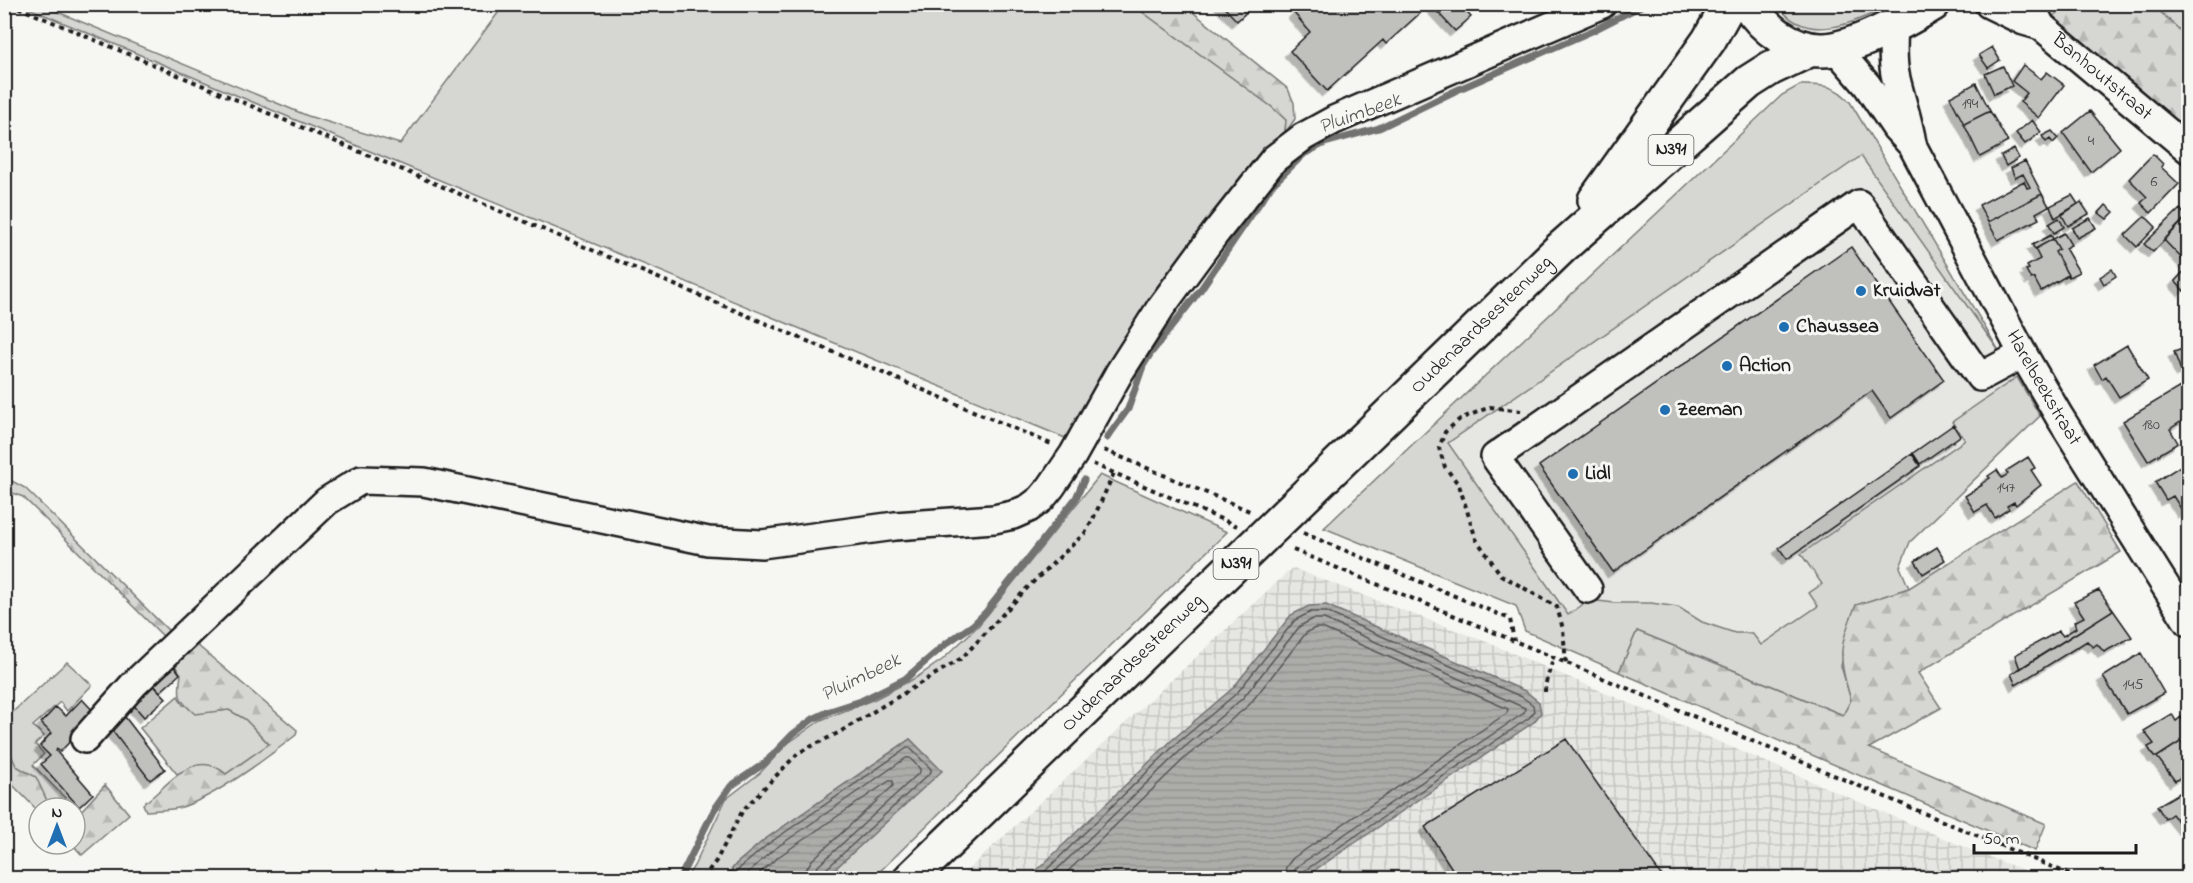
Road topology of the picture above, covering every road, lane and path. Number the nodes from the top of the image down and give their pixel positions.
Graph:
1 (10, 4) edge
2 (1602, 4) edge
3 (1729, 4) edge
4 (1748, 4) edge
5 (1932, 4) edge
6 (1989, 4) edge
7 (2035, 15) edge
8 (1894, 26) junction
9 (1823, 49) junction
10 (1912, 145) junction
11 (2188, 149) edge
12 (1561, 248) junction
13 (2024, 354) junction
14 (1542, 424) junction
15 (1084, 451) junction
16 (1114, 473) junction
17 (1237, 526) dead end
18 (1286, 536) junction
19 (1588, 589) dead end
20 (2188, 622) edge
21 (1515, 641) junction
22 (1552, 657) junction
23 (1566, 663) junction
24 (1545, 692) dead end
25 (85, 739) dead end
26 (703, 879) edge
27 (911, 879) edge
28 (2078, 879) edge

1 - 15 path
2 - 15 street
3 - 12 main road, Oudenaardsesteenweg / N391
4 - 9 main road
5 - 8 main road, N391
6 - 7 street, Banhoutstraat
7 - 11 street, Banhoutstraat
8 - 9 main road, N391
8 - 10 street, Harelbeekstraat
9 - 10 street, Harelbeekstraat
9 - 12 main road, Oudenaardsesteenweg / N391
10 - 13 street, Harelbeekstraat
12 - 18 main road, Oudenaardsesteenweg / N391
13 - 14 street
13 - 20 street, Harelbeekstraat
14 - 19 street
14 - 23 path
15 - 16 path
15 - 18 path
15 - 25 street
16 - 17 path
16 - 26 path
18 - 21 path
18 - 21 path
18 - 27 main road, Oudenaardsesteenweg / N391
21 - 22 path
22 - 23 path
22 - 24 path
23 - 28 path

